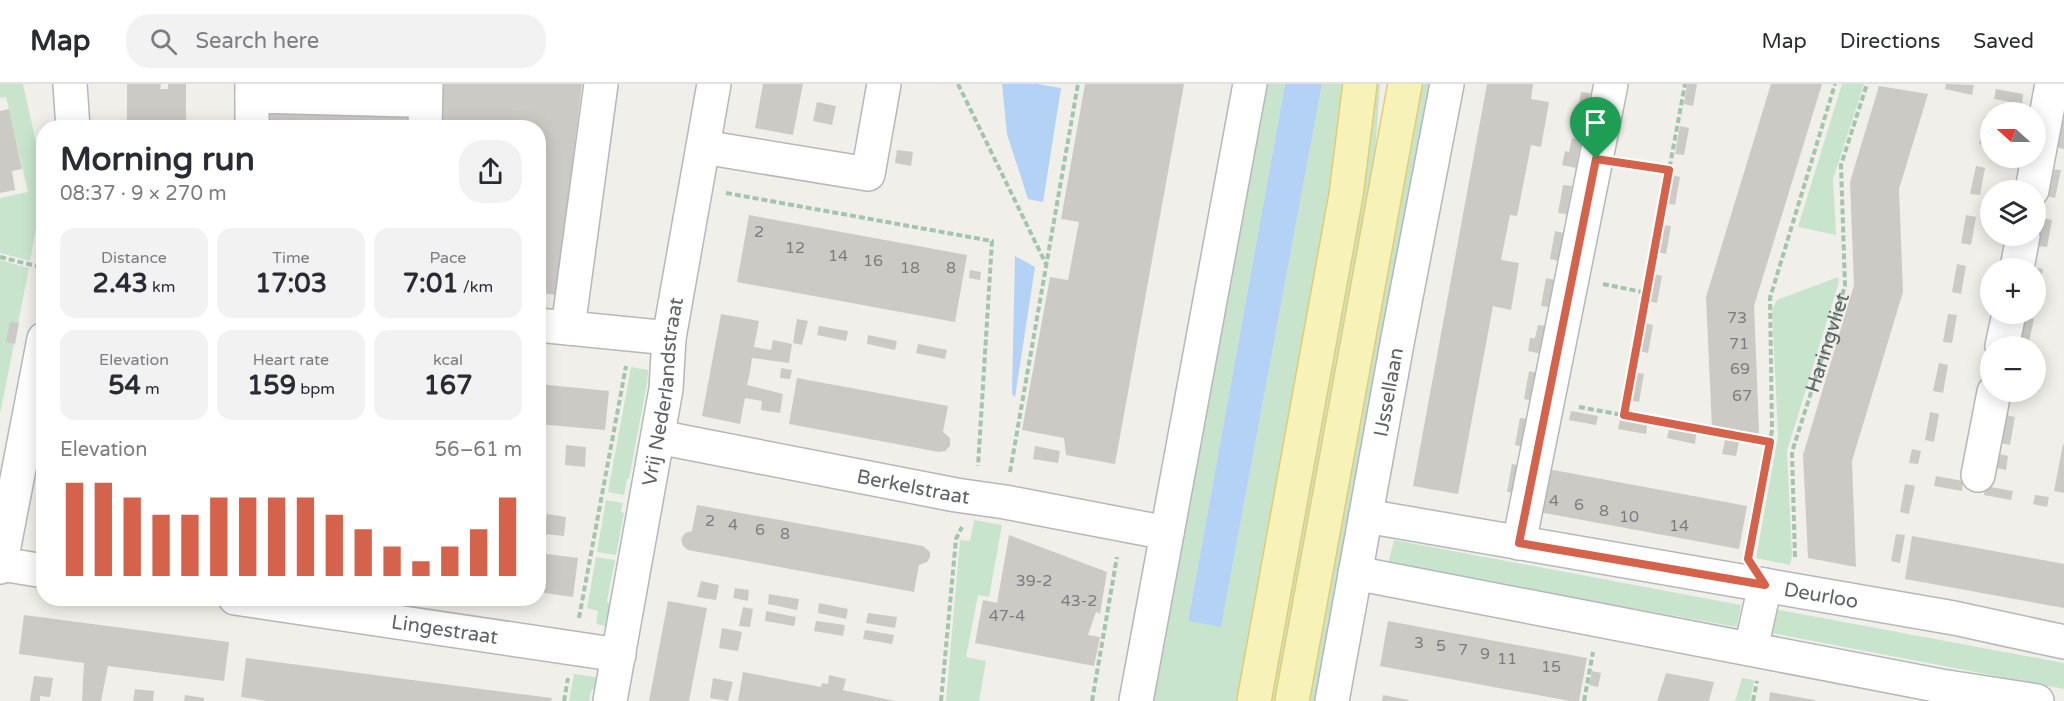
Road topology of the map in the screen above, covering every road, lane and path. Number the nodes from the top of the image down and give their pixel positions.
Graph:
1 (70, 84) edge
2 (601, 84) edge
3 (714, 84) edge
4 (884, 84) edge
5 (958, 84) edge
6 (1078, 84) edge
7 (1250, 84) edge
8 (1360, 84) edge
9 (1406, 84) edge
10 (1447, 84) edge
11 (1611, 84) edge
12 (1685, 84) edge
13 (1835, 84) edge
14 (1866, 84) edge
15 (2052, 84) edge
16 (252, 90) edge
17 (417, 92) edge
18 (72, 120) edge
19 (252, 120) edge
20 (423, 120) edge
21 (703, 147) junction
22 (1596, 159) junction
23 (1669, 170) junction
24 (2034, 180) edge
25 (695, 187) junction
26 (0, 257) edge
27 (1046, 265) junction
28 (36, 266) edge
29 (1572, 279) junction
30 (1647, 292) junction
31 (553, 327) edge
32 (632, 335) junction
33 (669, 338) junction
34 (36, 380) edge
35 (1548, 401) junction
36 (1992, 402) edge
37 (1624, 415) junction
38 (658, 437) junction
39 (1770, 442) junction
40 (1978, 475) dead end
41 (990, 500) junction
42 (1366, 516) junction
43 (1123, 524) junction
44 (1167, 533) junction
45 (1519, 543) junction
46 (0, 566) edge
47 (36, 570) edge
48 (1355, 573) junction
49 (1765, 585) junction
50 (289, 606) edge
51 (1599, 620) junction
52 (2064, 642) edge
53 (573, 648) junction
54 (1751, 649) junction
55 (619, 655) junction
56 (1939, 693) edge
57 (564, 701) edge
58 (610, 701) edge
59 (941, 701) edge
60 (1092, 701) edge
61 (1136, 701) edge
62 (1254, 701) edge
63 (1292, 701) edge
64 (1332, 701) edge
65 (1584, 701) edge
66 (2037, 701) edge

1 - 18 street
2 - 31 street
3 - 21 street, Vrij Nederlandstraat
4 - 21 street
5 - 27 path
6 - 27 path
7 - 44 street
8 - 62 main road
9 - 63 main road, IJssellaan
10 - 42 street, IJssellaan
11 - 22 street
12 - 23 path
13 - 39 path, Haringvliet
14 - 49 path, Haringvliet
15 - 24 street
16 - 17 street
16 - 19 street
17 - 20 street
21 - 25 street, Vrij Nederlandstraat
22 - 23 path
22 - 29 street
23 - 30 path
25 - 33 street, Vrij Nederlandstraat
25 - 41 path
26 - 28 path
27 - 41 path
29 - 30 path
29 - 35 street
30 - 37 path
31 - 32 street
32 - 33 street
32 - 53 path
33 - 38 street, Vrij Nederlandstraat
34 - 46 street
35 - 37 path
35 - 45 street
36 - 40 street
37 - 39 path
38 - 41 street, Berkelstraat
38 - 55 street, Vrij Nederlandstraat
39 - 49 path, Haringvliet
41 - 43 street, Berkelstraat
41 - 59 path
42 - 45 street, Deurloo
42 - 48 street, IJssellaan
43 - 44 street, Berkelstraat
43 - 60 path
44 - 61 street
45 - 49 street, Deurloo
46 - 47 street
48 - 51 street
48 - 64 street, IJssellaan
49 - 52 street, Deurloo
49 - 54 street
50 - 53 street, Lingestraat
51 - 54 street
51 - 65 path
53 - 55 street, Lingestraat
53 - 57 path
54 - 56 street
55 - 58 street, Vrij Nederlandstraat
56 - 66 street

